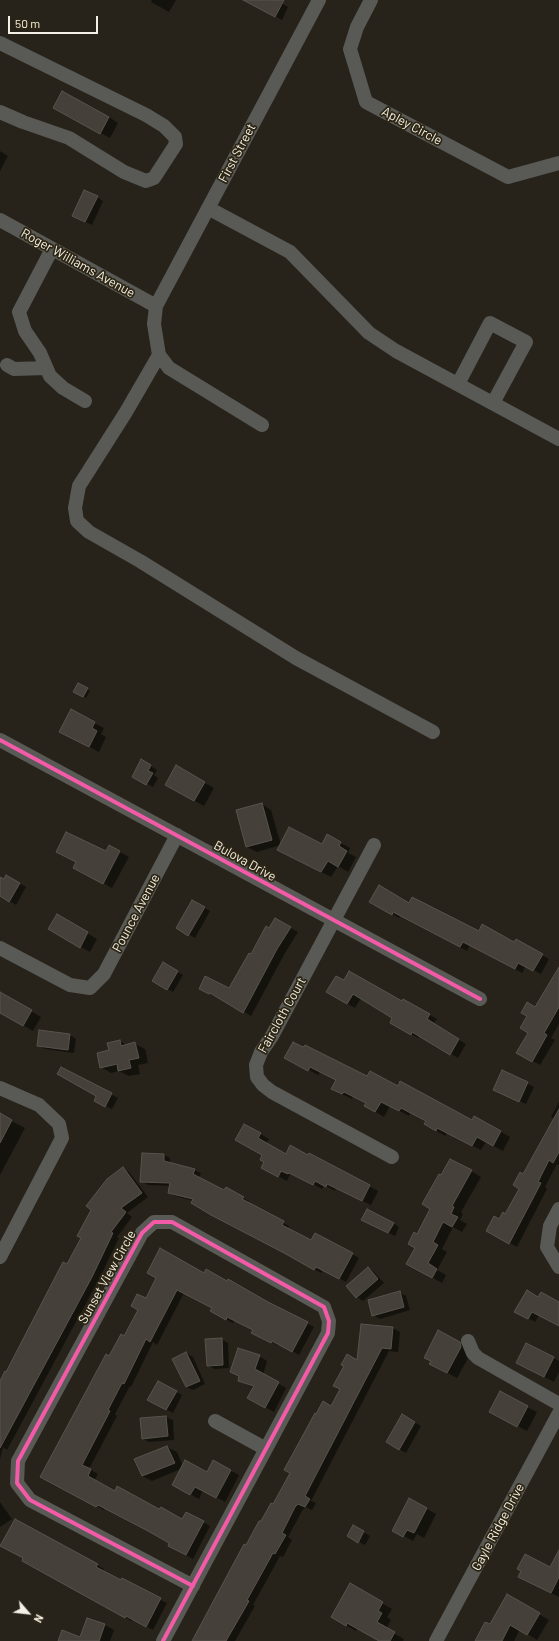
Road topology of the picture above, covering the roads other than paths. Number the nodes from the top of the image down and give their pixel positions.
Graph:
1 (319, 0) edge
2 (371, 0) edge
3 (0, 43) edge
4 (0, 112) edge
5 (559, 163) edge
6 (208, 208) junction
7 (0, 220) edge
8 (52, 249) junction
9 (156, 306) junction
10 (159, 355) junction
11 (7, 365) dead end
12 (46, 368) junction
13 (458, 384) junction
14 (85, 401) dead end
15 (493, 403) junction
16 (262, 425) dead end
17 (559, 439) edge
18 (433, 732) dead end
19 (0, 740) edge
20 (177, 835) junction
21 (374, 845) dead end
22 (334, 921) junction
23 (0, 948) edge
24 (480, 999) dead end
25 (0, 1088) edge
26 (392, 1157) dead end
27 (559, 1209) edge
28 (0, 1256) edge
29 (559, 1267) edge
30 (468, 1341) dead end
31 (559, 1404) edge
32 (559, 1413) edge
33 (215, 1422) dead end
34 (266, 1448) junction
35 (193, 1586) junction
36 (164, 1641) edge
37 (436, 1641) edge

1 - 6 street, First Street
2 - 5 street, Apley Circle
3 - 4 street
6 - 9 street, First Street
6 - 13 street
7 - 8 street, Roger Williams Avenue
8 - 9 street, Roger Williams Avenue
8 - 12 street
9 - 10 street
10 - 16 street
10 - 18 street
11 - 12 street
12 - 14 street
13 - 15 street
13 - 15 street
15 - 17 street
19 - 20 street, Bulova Drive
20 - 22 street, Bulova Drive
20 - 23 street, Pounce Avenue
21 - 22 street
22 - 24 street, Bulova Drive
22 - 26 street, Faircloth Court
25 - 28 street
27 - 29 street
30 - 31 street
32 - 37 street, Gayle Ridge Drive
33 - 34 street
34 - 35 street, Sunset View Circle
34 - 35 street, Sunset View Circle
35 - 36 street, Sunset View Circle

